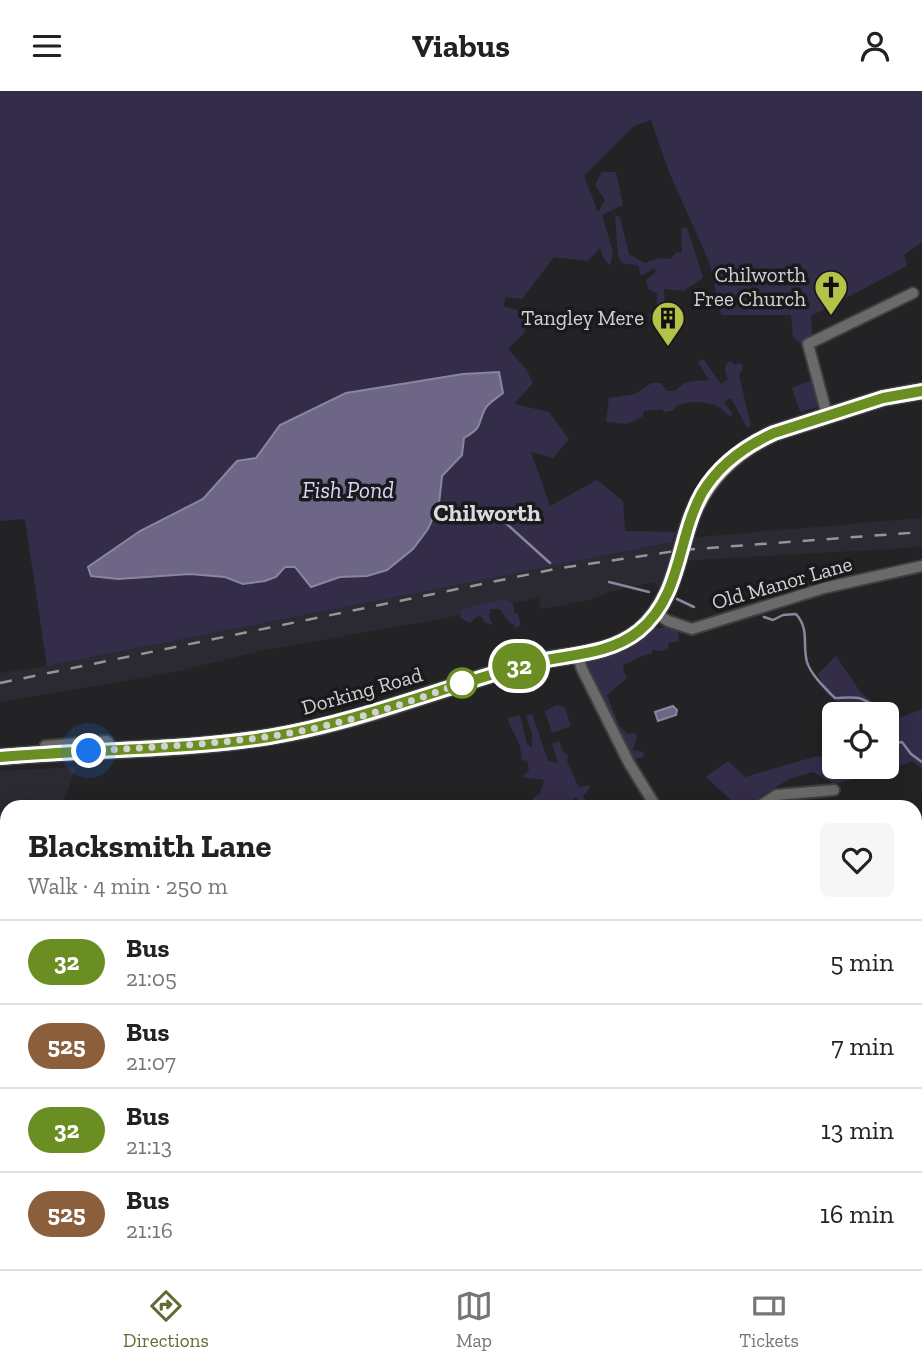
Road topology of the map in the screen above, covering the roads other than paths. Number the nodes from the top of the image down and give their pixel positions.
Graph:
1 (913, 293) dead end
2 (922, 391) edge
3 (827, 415) junction
4 (922, 566) edge
5 (656, 614) junction
6 (578, 654) junction
7 (3, 753) edge
8 (834, 790) dead end
9 (652, 800) edge
10 (769, 800) edge

1 - 3 street
2 - 3 main road, Dorking Road
3 - 5 main road, Dorking Road
4 - 5 street, Old Manor Lane
5 - 6 main road, Dorking Road
6 - 7 main road, Dorking Road
6 - 9 street
8 - 10 street

